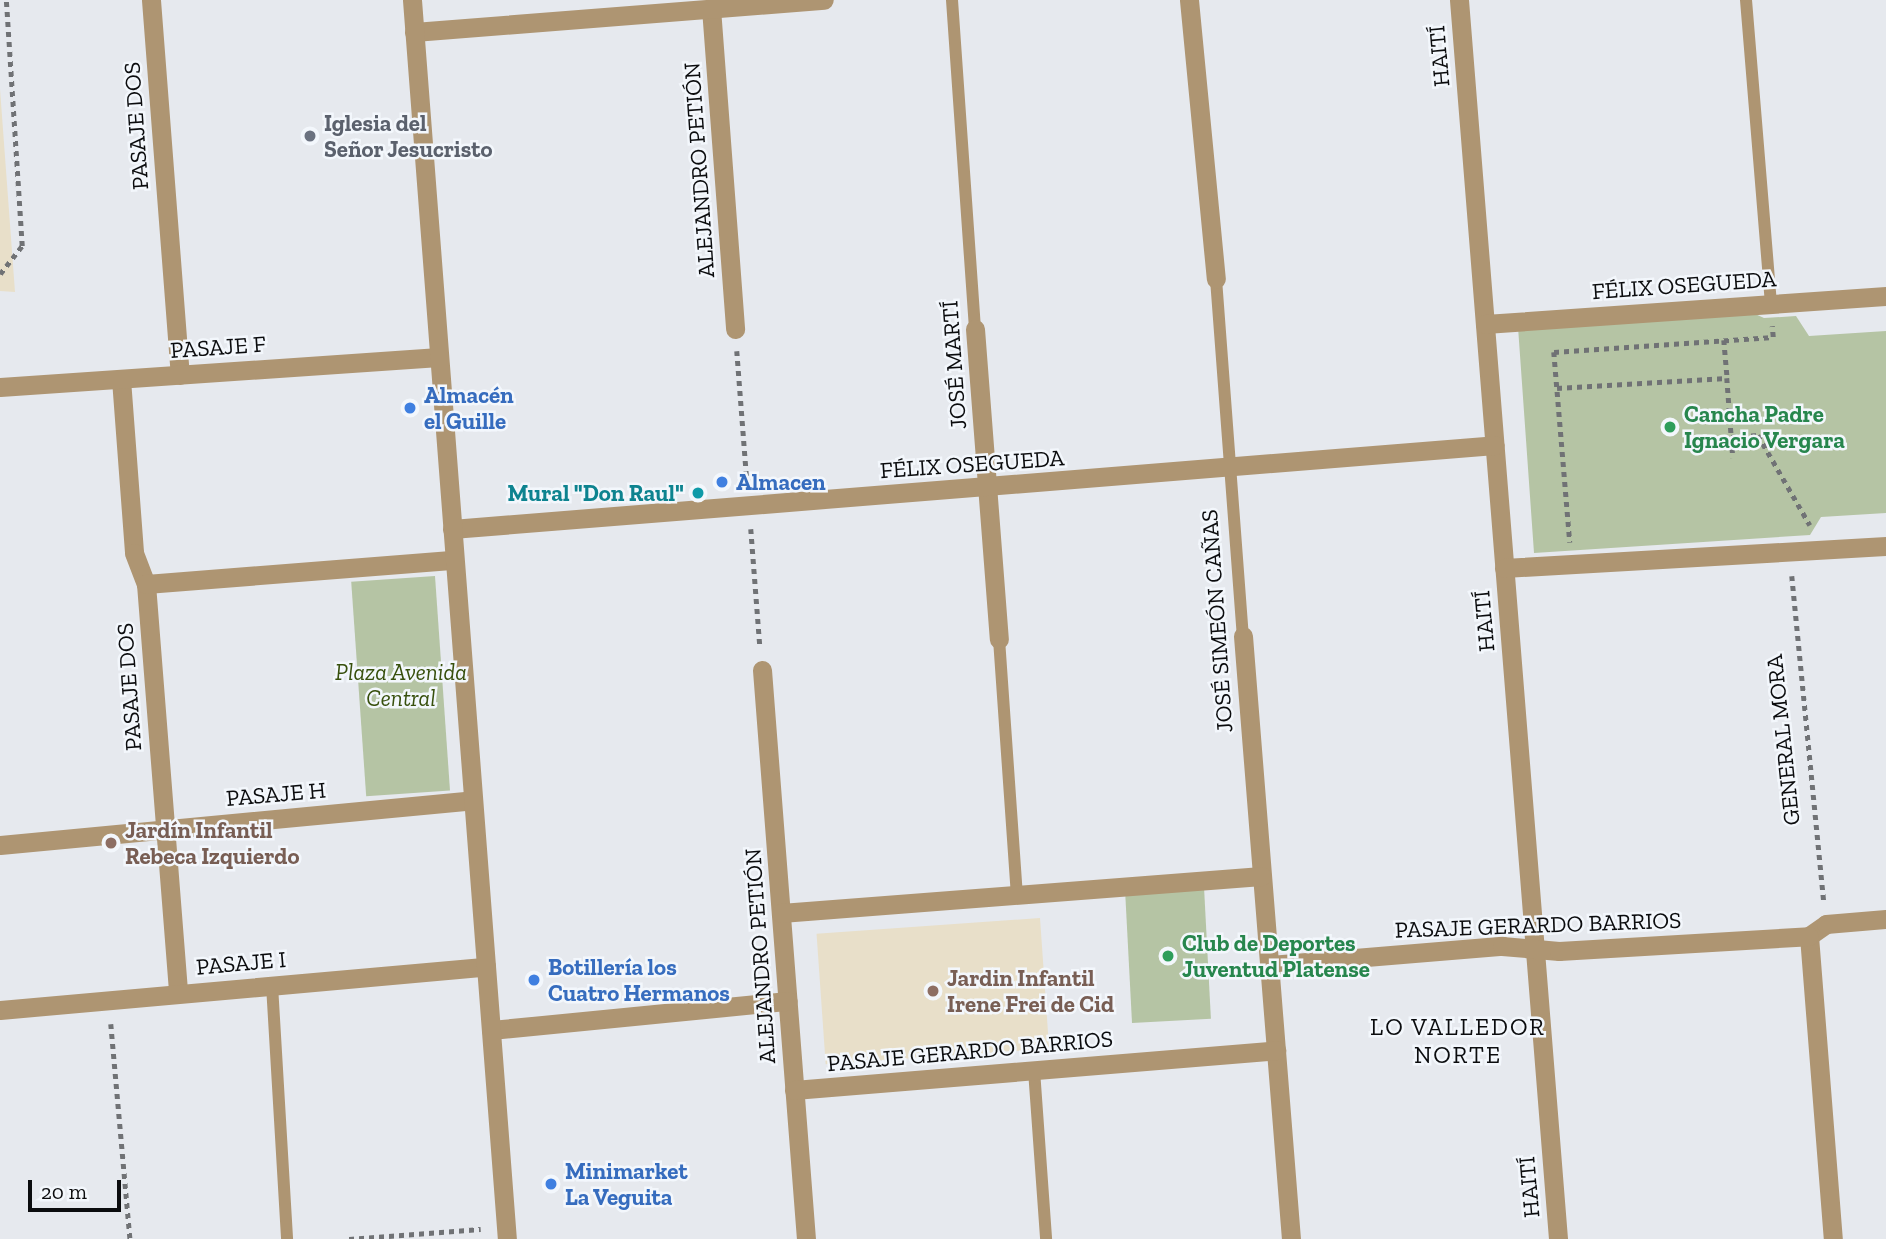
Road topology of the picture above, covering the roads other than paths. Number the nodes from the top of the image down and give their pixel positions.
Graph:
1 (151, 0) edge
2 (412, 0) edge
3 (824, 0) edge
4 (952, 0) edge
5 (1189, 0) edge
6 (1459, 0) edge
7 (1746, 0) edge
8 (699, 6) edge
9 (414, 32) junction
10 (1216, 279) joint
11 (1886, 296) edge
12 (1771, 304) junction
13 (1485, 324) junction
14 (735, 329) dead end
15 (975, 330) joint
16 (439, 357) junction
17 (180, 374) junction
18 (121, 379) junction
19 (0, 387) edge
20 (1495, 445) junction
21 (1230, 468) junction
22 (988, 487) junction
23 (452, 529) junction
24 (1886, 546) edge
25 (454, 559) junction
26 (1504, 568) junction
27 (146, 584) junction
28 (1243, 636) joint
29 (999, 639) joint
30 (762, 670) dead end
31 (473, 800) junction
32 (165, 830) junction
33 (0, 845) edge
34 (1262, 876) junction
35 (1017, 894) junction
36 (781, 913) junction
37 (1886, 919) edge
38 (1809, 936) junction
39 (1535, 949) junction
40 (1269, 965) junction
41 (486, 967) junction
42 (272, 985) junction
43 (178, 993) junction
44 (788, 1001) junction
45 (0, 1010) edge
46 (491, 1030) junction
47 (1276, 1050) junction
48 (1034, 1070) junction
49 (794, 1090) junction
50 (506, 1233) edge
51 (287, 1239) edge
52 (806, 1239) edge
53 (1046, 1239) edge
54 (1292, 1239) edge
55 (1558, 1239) edge
56 (1833, 1239) edge

1 - 17 street, PASAJE DOS
2 - 9 street
3 - 8 street
4 - 15 lane, JOSÉ MARTÍ
5 - 10 street, JOSÉ SIMEÓN CAÑAS
6 - 13 street, HAITÍ
7 - 12 lane
8 - 9 street
8 - 14 street, ALEJANDRO PETIÓN
9 - 16 street
10 - 21 lane, JOSÉ SIMEÓN CAÑAS
11 - 12 street, FÉLIX OSEGUEDA
12 - 13 street, FÉLIX OSEGUEDA
13 - 20 street, HAITÍ
15 - 22 street, JOSÉ MARTÍ
16 - 17 street, PASAJE F
16 - 23 street
17 - 18 street, PASAJE F
18 - 19 street, PASAJE F
18 - 27 street, PASAJE DOS
20 - 21 street, FÉLIX OSEGUEDA
20 - 26 street, HAITÍ
21 - 22 street, FÉLIX OSEGUEDA
21 - 28 lane, JOSÉ SIMEÓN CAÑAS
22 - 23 street, FÉLIX OSEGUEDA
22 - 29 street, JOSÉ MARTÍ
23 - 25 street
24 - 26 street
25 - 27 street
25 - 31 street
26 - 39 street, HAITÍ
27 - 32 street, PASAJE DOS
28 - 34 street, JOSÉ SIMEÓN CAÑAS
29 - 35 lane, JOSÉ MARTÍ
30 - 36 street, ALEJANDRO PETIÓN
31 - 32 street, PASAJE H
31 - 41 street
32 - 33 street, PASAJE H
32 - 43 street, PASAJE DOS
34 - 35 street
34 - 40 street, JOSÉ SIMEÓN CAÑAS
35 - 36 street
36 - 44 street, ALEJANDRO PETIÓN
37 - 38 street
38 - 39 street, PASAJE GERARDO BARRIOS
38 - 56 street
39 - 40 street, PASAJE GERARDO BARRIOS
39 - 55 street, HAITÍ
40 - 47 street, JOSÉ SIMEÓN CAÑAS
41 - 42 street, PASAJE I
41 - 46 street
42 - 43 street, PASAJE I
42 - 51 lane
43 - 45 street, PASAJE I
44 - 46 street
44 - 49 street, ALEJANDRO PETIÓN
46 - 50 street
47 - 48 street, PASAJE GERARDO BARRIOS
47 - 54 street, JOSÉ SIMEÓN CAÑAS
48 - 49 street, PASAJE GERARDO BARRIOS
48 - 53 lane
49 - 52 street, ALEJANDRO PETIÓN

